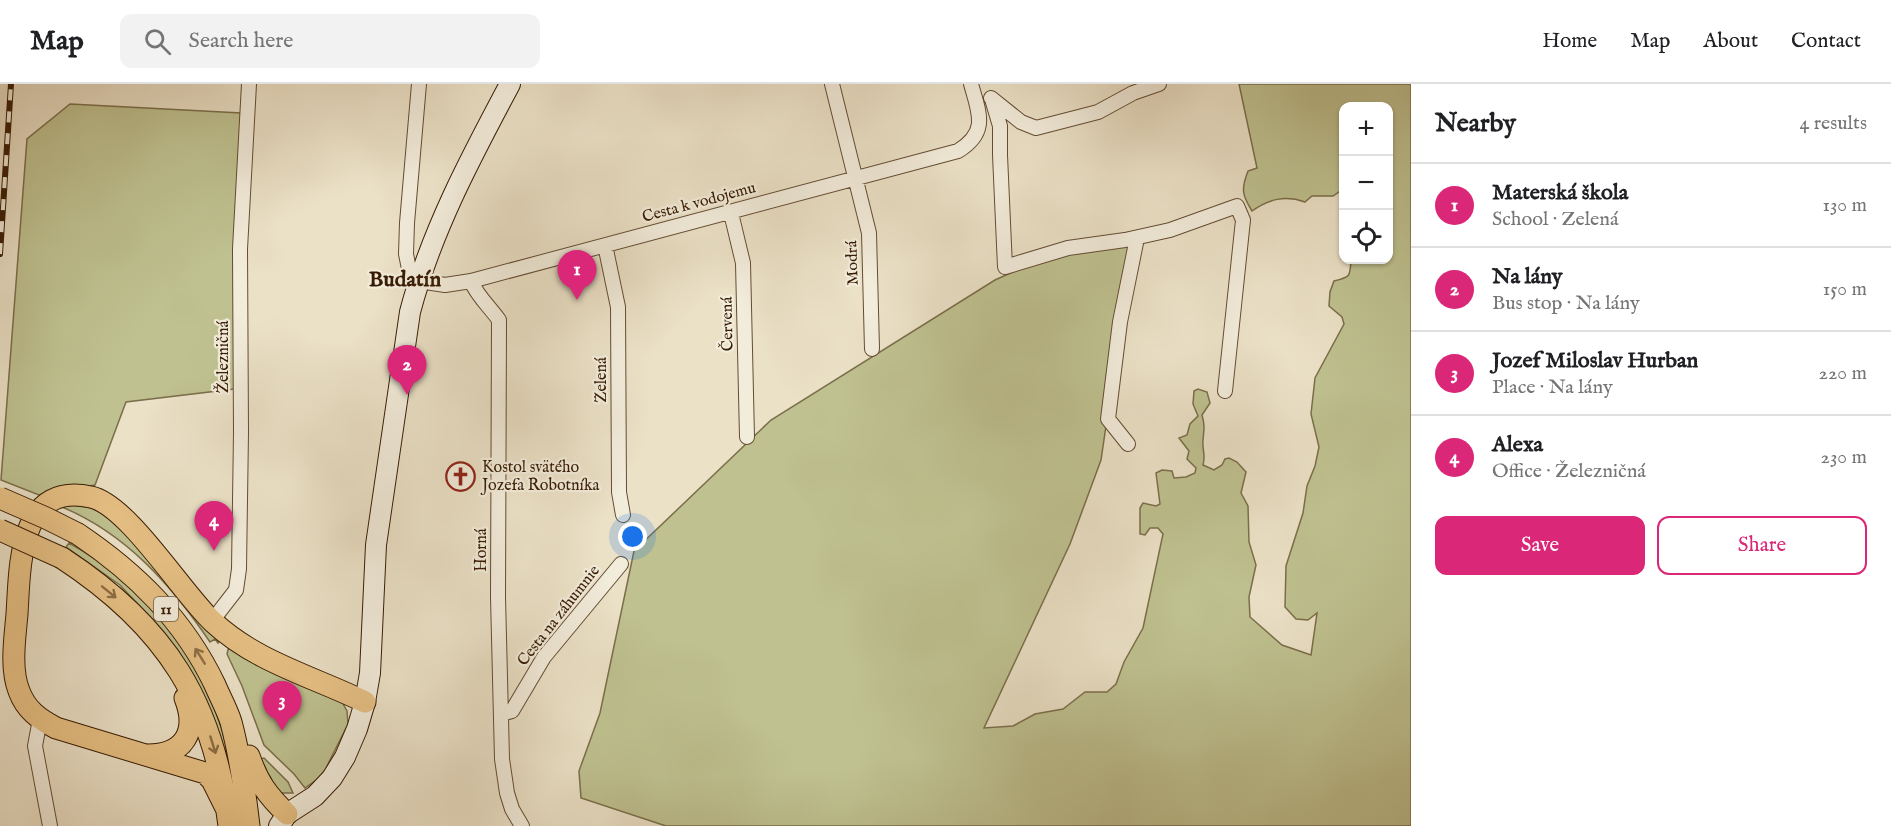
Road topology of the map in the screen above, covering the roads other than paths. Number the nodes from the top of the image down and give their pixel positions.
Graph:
1 (249, 84) edge
2 (419, 84) edge
3 (510, 84) edge
4 (832, 84) edge
5 (972, 84) edge
6 (1159, 84) edge
7 (992, 99) junction
8 (855, 177) junction
9 (731, 213) junction
10 (1137, 238) junction
11 (605, 245) junction
12 (419, 281) junction
13 (471, 281) junction
14 (872, 349) dead end
15 (1224, 391) dead end
16 (747, 437) dead end
17 (1128, 444) dead end
18 (0, 498) edge
19 (623, 515) dead end
20 (0, 530) edge
21 (621, 564) dead end
22 (212, 621) junction
23 (168, 656) junction
24 (365, 702) junction
25 (226, 708) junction
26 (501, 714) junction
27 (40, 719) junction
28 (146, 754) junction
29 (228, 818) edge
30 (283, 820) edge
31 (50, 826) edge
32 (249, 826) edge
33 (522, 826) edge

1 - 22 street, Železničná
2 - 12 street
3 - 12 street
4 - 8 street, Modrá
5 - 7 street
5 - 8 street, Cesta k vodojemu
6 - 7 street
7 - 10 street
8 - 9 street, Cesta k vodojemu
8 - 14 street, Modrá
9 - 11 street, Cesta k vodojemu
9 - 16 street, Červená
10 - 15 street
10 - 17 street
11 - 13 street, Cesta k vodojemu
11 - 19 street, Zelená
12 - 13 street, Cesta k vodojemu
12 - 24 street
13 - 26 street, Horná
25 -> 18 main road, 11, bridge
20 -> 23 main road, 11, bridge
21 - 26 street, Cesta na záhumnie
22 - 24 main road
22 - 27 main road
23 - 28 main road
23 -> 29 main road, 11
24 - 30 street
25 - 30 main road
25 - 32 main road, 11
26 - 33 street, Horná
27 - 28 main road
27 - 31 street
28 - 29 main road

